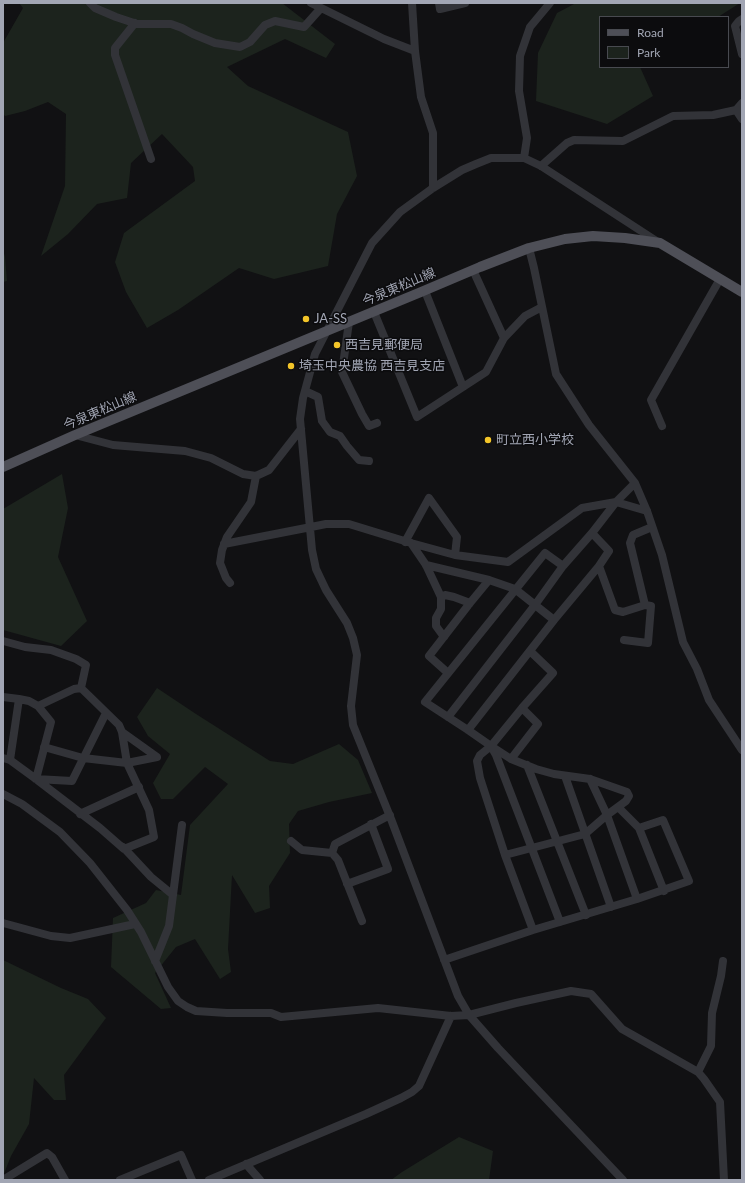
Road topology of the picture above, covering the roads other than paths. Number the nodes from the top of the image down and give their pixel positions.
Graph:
1 (90, 3) edge
2 (311, 3) edge
3 (412, 3) edge
4 (439, 3) edge
5 (465, 3) edge
6 (550, 3) edge
7 (321, 8) junction
8 (742, 19) edge
9 (135, 23) junction
10 (415, 50) junction
11 (742, 54) edge
12 (742, 103) edge
13 (736, 110) junction
14 (742, 119) edge
15 (524, 158) junction
16 (151, 159) dead end
17 (540, 166) junction
18 (433, 188) junction
19 (660, 243) junction
20 (529, 248) junction
21 (473, 270) junction
22 (720, 279) junction
23 (424, 291) junction
24 (742, 292) edge
25 (542, 307) junction
26 (374, 312) junction
27 (349, 322) junction
28 (325, 332) junction
29 (504, 338) junction
30 (463, 387) junction
31 (305, 391) junction
32 (377, 423) dead end
33 (662, 426) dead end
34 (301, 429) junction
35 (75, 435) junction
36 (369, 460) dead end
37 (4, 465) edge
38 (256, 476) junction
39 (635, 483) junction
40 (616, 502) junction
41 (647, 511) junction
42 (311, 527) junction
43 (652, 527) junction
44 (592, 533) junction
45 (408, 542) junction
46 (224, 544) junction
47 (455, 555) junction
48 (426, 565) junction
49 (563, 566) junction
50 (599, 566) junction
51 (489, 580) junction
52 (230, 583) dead end
53 (515, 589) junction
54 (441, 597) junction
55 (470, 604) junction
56 (534, 605) junction
57 (645, 605) junction
58 (554, 620) junction
59 (444, 637) junction
60 (624, 640) dead end
61 (3, 641) edge
62 (530, 651) junction
63 (448, 673) junction
64 (81, 688) junction
65 (3, 697) edge
66 (18, 699) junction
67 (38, 706) junction
68 (522, 708) junction
69 (106, 713) junction
70 (448, 717) junction
71 (468, 730) junction
72 (122, 732) junction
73 (490, 746) junction
74 (44, 747) junction
75 (742, 750) edge
76 (84, 758) junction
77 (7, 759) edge
78 (511, 759) junction
79 (127, 763) junction
80 (527, 765) junction
81 (564, 776) junction
82 (36, 779) junction
83 (590, 779) junction
84 (139, 787) junction
85 (3, 794) edge
86 (618, 807) junction
87 (80, 814) junction
88 (390, 815) junction
89 (607, 815) junction
90 (371, 824) junction
91 (182, 825) dead end
92 (639, 828) junction
93 (585, 834) junction
94 (291, 841) dead end
95 (557, 842) junction
96 (122, 847) junction
97 (532, 848) junction
98 (332, 853) junction
99 (506, 855) junction
100 (347, 884) junction
101 (664, 891) junction
102 (173, 895) junction
103 (637, 899) junction
104 (611, 907) junction
105 (586, 915) junction
106 (362, 920) dead end
107 (3, 922) edge
108 (560, 922) junction
109 (135, 924) junction
110 (533, 930) junction
111 (444, 960) junction
112 (155, 961) junction
113 (724, 961) dead end
114 (469, 1014) junction
115 (451, 1016) junction
116 (698, 1072) junction
117 (246, 1164) junction
118 (3, 1180) edge
119 (65, 1180) edge
120 (120, 1180) edge
121 (192, 1180) edge
122 (209, 1180) edge
123 (260, 1180) edge
124 (623, 1180) edge
125 (724, 1180) edge

1 - 9 street
2 - 7 street
3 - 10 street
4 - 5 street
6 - 15 street
7 - 9 street
7 - 10 street
8 - 11 street
9 - 16 street
10 - 18 street
12 - 13 street
13 - 14 street
13 - 17 street
15 - 17 street
15 - 18 street
17 - 19 street
18 - 28 street
19 - 20 main road, 今泉東松山線
19 - 22 main road, 今泉東松山線
20 - 21 main road, 今泉東松山線
20 - 25 street
21 - 23 main road, 今泉東松山線
21 - 29 street
22 - 24 main road, 今泉東松山線
22 - 33 street
23 - 26 main road, 今泉東松山線
23 - 30 street
25 - 29 street
25 - 39 street
26 - 27 main road, 今泉東松山線
26 - 30 street
27 - 28 main road, 今泉東松山線
27 - 32 street
28 - 31 street
28 - 35 main road, 今泉東松山線
29 - 30 street
31 - 34 street
31 - 36 street
34 - 38 street
34 - 42 street
35 - 37 main road, 今泉東松山線
35 - 38 street
38 - 46 street
39 - 40 street
39 - 41 street
40 - 41 street
40 - 44 street
40 - 47 street
41 - 43 street
42 - 45 street
42 - 46 street
42 - 88 street
43 - 57 street
43 - 75 street
44 - 49 street
44 - 50 street
45 - 47 street
45 - 47 street
45 - 48 street
46 - 52 street
48 - 51 street
48 - 54 street
49 - 53 street
49 - 56 street
50 - 57 street
50 - 58 street
51 - 53 street
51 - 55 street
53 - 56 street
53 - 63 street
54 - 55 street
54 - 59 street
55 - 59 street
56 - 58 street
56 - 70 street
57 - 60 street
58 - 62 street
59 - 63 street
61 - 64 street
62 - 68 street
62 - 71 street
63 - 70 street
64 - 67 street
64 - 69 street
65 - 66 street
66 - 67 street
66 - 77 street
67 - 74 street
68 - 73 street
68 - 78 street
69 - 72 street
69 - 76 street
70 - 71 street
71 - 73 street
72 - 79 street
72 - 79 street
73 - 78 street
73 - 97 street
73 - 99 street
74 - 76 street
74 - 82 street
76 - 79 street
76 - 82 street
77 - 82 street
78 - 80 street
79 - 84 street
80 - 81 street
80 - 95 street
81 - 83 street
81 - 93 street
82 - 87 street
83 - 86 street
83 - 89 street
84 - 87 street
84 - 96 street
85 - 109 street
86 - 89 street
86 - 92 street
87 - 96 street
88 - 90 street
88 - 111 street
89 - 93 street
89 - 103 street
90 - 98 street
90 - 100 street
91 - 102 street
92 - 101 street
92 - 101 street
93 - 95 street
93 - 104 street
94 - 98 street
95 - 97 street
95 - 105 street
96 - 102 street
97 - 99 street
97 - 108 street
98 - 100 street
99 - 110 street
100 - 106 street
101 - 103 street
102 - 112 street
103 - 104 street
104 - 105 street
105 - 108 street
107 - 109 street
108 - 110 street
109 - 112 street
110 - 111 street
111 - 114 street
112 - 115 street
113 - 116 street
114 - 115 street
114 - 116 street
114 - 124 street
115 - 117 street
116 - 125 street
117 - 122 street
117 - 123 street
118 - 119 street
120 - 121 street

